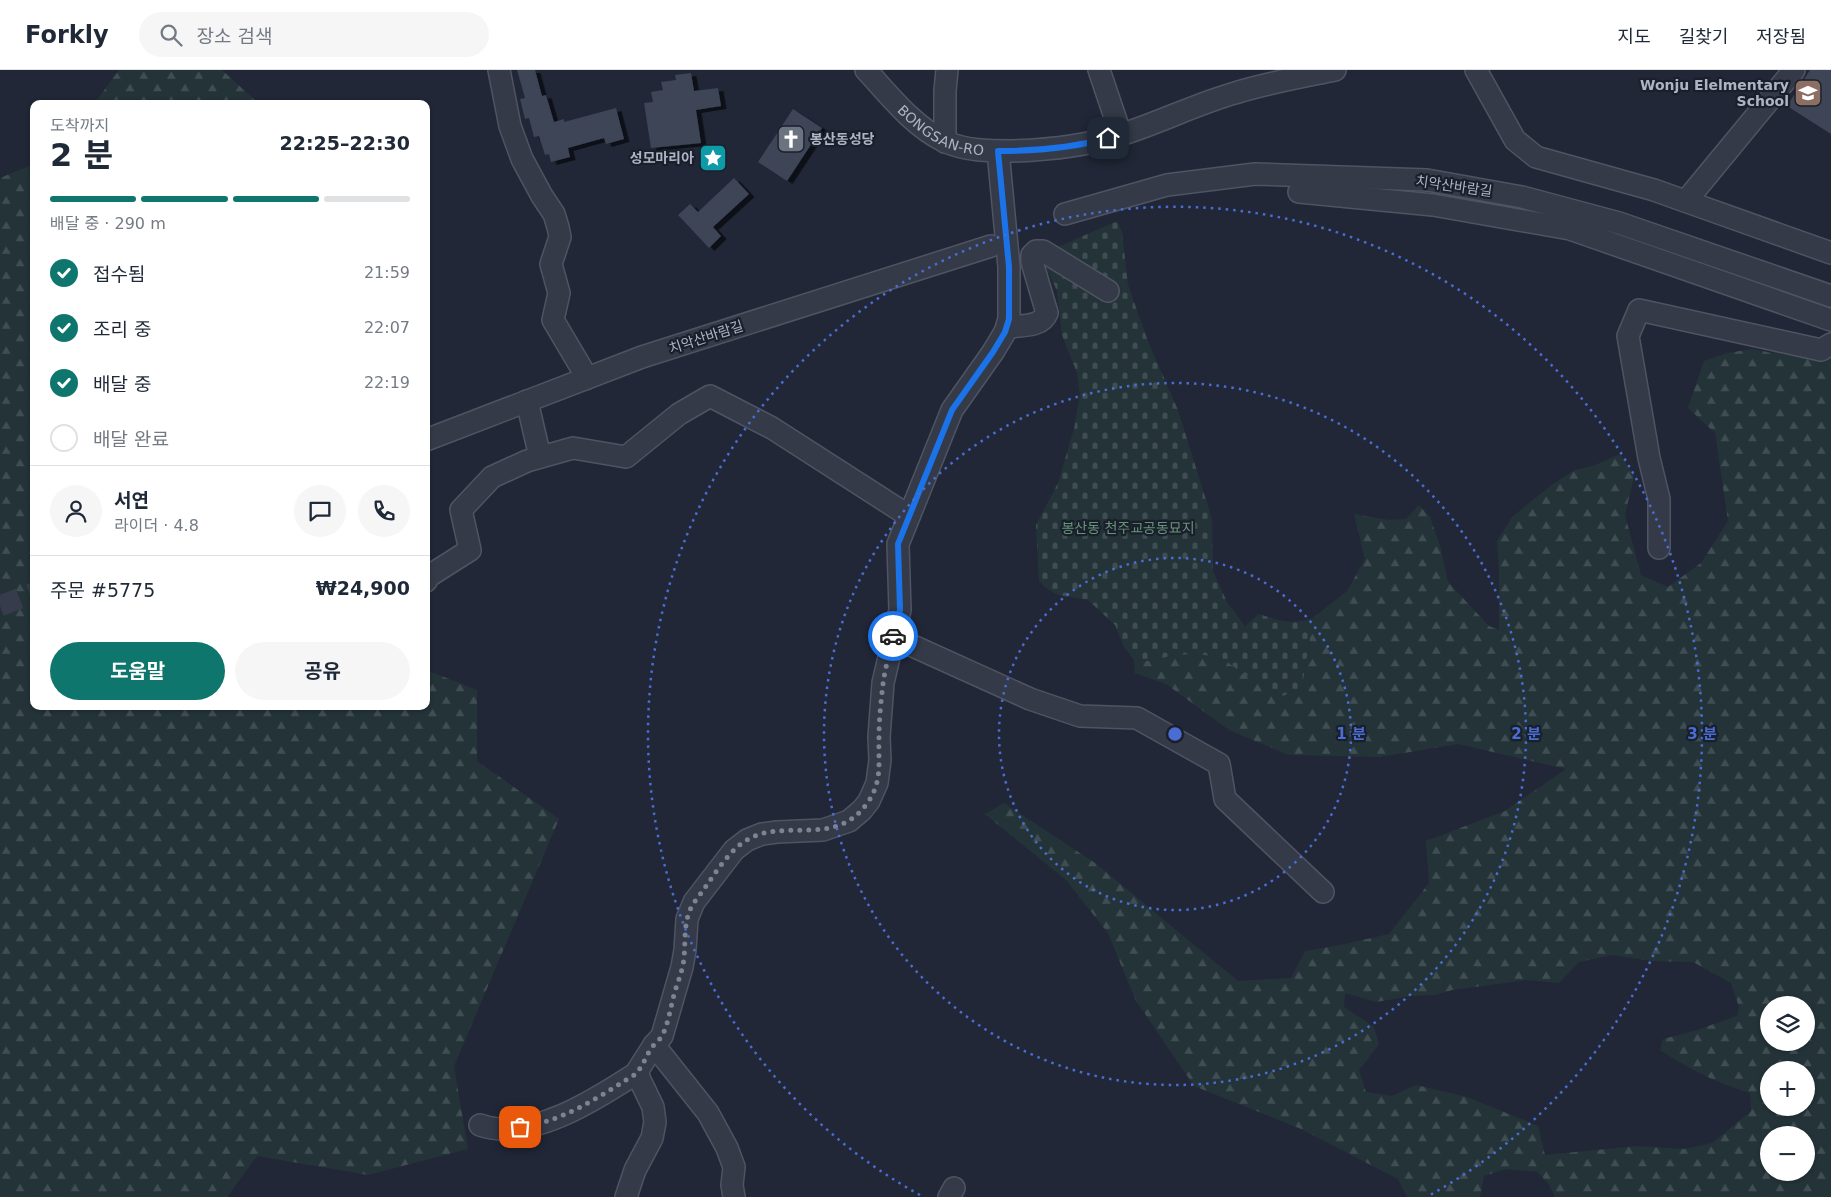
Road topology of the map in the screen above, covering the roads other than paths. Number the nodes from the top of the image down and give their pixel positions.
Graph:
1 (498, 70) edge
2 (866, 70) edge
3 (947, 70) edge
4 (1099, 70) edge
5 (1335, 70) edge
6 (1476, 70) edge
7 (1794, 70) edge
8 (1308, 73) edge
9 (1121, 135) junction
10 (945, 142) junction
11 (998, 151) junction
12 (1299, 192) dead end
13 (1686, 201) junction
14 (1065, 214) dead end
15 (991, 246) dead end
16 (1831, 253) edge
17 (1108, 291) dead end
18 (1831, 296) edge
19 (1831, 320) edge
20 (1007, 327) junction
21 (1831, 344) edge
22 (586, 379) junction
23 (527, 401) junction
24 (430, 438) edge
25 (540, 457) junction
26 (909, 516) junction
27 (1659, 548) dead end
28 (430, 575) edge
29 (893, 637) junction
30 (1323, 892) dead end
31 (654, 1045) junction
32 (638, 1072) junction
33 (480, 1125) dead end
34 (626, 1197) edge
35 (734, 1197) edge

1 - 22 street
2 - 10 street, BONGSAN-RO
3 - 10 street
4 - 9 street
5 - 8 street, BONGSAN-RO
6 - 13 street
7 - 13 street
8 - 9 street, BONGSAN-RO
9 - 11 street, BONGSAN-RO
10 - 11 street, BONGSAN-RO
11 - 20 street
12 - 19 street
13 - 16 street
14 - 18 street, 치악산바람길
15 - 22 street, 치악산바람길
17 - 20 street
20 - 26 street
21 - 27 street
22 - 23 street, 치악산바람길
23 - 24 street, 치악산바람길
23 - 25 street
25 - 26 street
25 - 28 street
26 - 29 street
29 - 30 street
29 - 31 street
31 - 32 street
31 - 35 street
32 - 33 street
32 - 34 street

